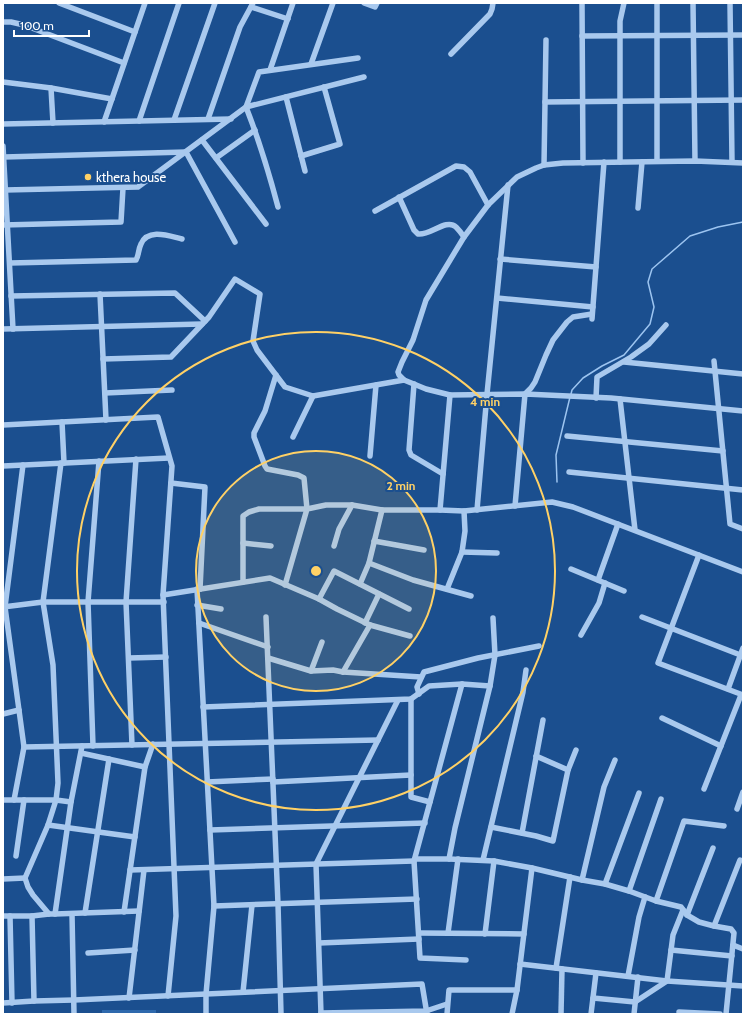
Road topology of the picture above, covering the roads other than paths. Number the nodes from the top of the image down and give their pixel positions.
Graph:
1 (59, 3) edge
2 (145, 3) edge
3 (179, 3) edge
4 (215, 3) edge
5 (294, 3) edge
6 (333, 3) edge
7 (364, 3) edge
8 (377, 3) edge
9 (493, 3) edge
10 (582, 3) edge
11 (624, 3) edge
12 (657, 3) edge
13 (693, 3) edge
14 (730, 3) edge
15 (252, 5) edge
16 (288, 19) junction
17 (3, 22) edge
18 (135, 32) junction
19 (657, 35) junction
20 (694, 35) junction
21 (731, 35) junction
22 (743, 35) edge
23 (582, 36) junction
24 (620, 36) junction
25 (546, 40) dead end
26 (451, 54) dead end
27 (358, 58) dead end
28 (124, 63) junction
29 (311, 64) junction
30 (270, 70) junction
31 (364, 77) dead end
32 (3, 82) edge
33 (324, 87) junction
34 (51, 88) junction
35 (286, 97) junction
36 (112, 99) junction
37 (731, 100) junction
38 (743, 100) edge
39 (657, 101) junction
40 (694, 101) junction
41 (545, 102) junction
42 (582, 102) junction
43 (620, 102) junction
44 (246, 107) junction
45 (231, 118) junction
46 (208, 119) junction
47 (174, 120) junction
48 (139, 121) junction
49 (104, 122) junction
50 (53, 123) junction
51 (3, 124) edge
52 (255, 130) junction
53 (202, 140) junction
54 (3, 146) edge
55 (186, 152) junction
56 (301, 156) junction
57 (4, 157) edge
58 (216, 158) junction
59 (657, 161) junction
60 (695, 161) junction
61 (604, 162) junction
62 (620, 162) junction
63 (642, 162) junction
64 (732, 162) junction
65 (583, 163) junction
66 (743, 163) edge
67 (544, 166) junction
68 (306, 171) dead end
69 (508, 185) junction
70 (123, 188) junction
71 (6, 190) junction
72 (399, 197) junction
73 (488, 205) junction
74 (278, 207) dead end
75 (638, 208) dead end
76 (375, 211) dead end
77 (266, 224) dead end
78 (5, 225) edge
79 (464, 237) junction
80 (182, 239) dead end
81 (235, 242) dead end
82 (500, 259) junction
83 (10, 263) junction
84 (596, 267) junction
85 (100, 294) junction
86 (11, 296) junction
87 (497, 298) junction
88 (592, 314) junction
89 (203, 322) junction
90 (666, 325) dead end
91 (102, 327) junction
92 (3, 329) edge
93 (13, 329) junction
94 (104, 359) junction
95 (714, 361) dead end
96 (624, 362) junction
97 (715, 371) junction
98 (743, 374) edge
99 (276, 375) junction
100 (404, 380) junction
101 (414, 384) junction
102 (376, 385) junction
103 (172, 390) dead end
104 (105, 393) junction
105 (487, 394) junction
106 (525, 394) junction
107 (450, 395) junction
108 (313, 396) junction
109 (596, 398) junction
110 (620, 399) junction
111 (719, 408) junction
112 (743, 411) edge
113 (106, 420) junction
114 (62, 422) junction
115 (3, 426) edge
116 (568, 436) dead end
117 (293, 437) dead end
118 (625, 441) junction
119 (723, 451) junction
120 (370, 456) dead end
121 (169, 458) junction
122 (136, 459) junction
123 (99, 461) junction
124 (62, 463) junction
125 (23, 465) junction
126 (3, 466) edge
127 (569, 472) dead end
128 (443, 474) junction
129 (629, 478) junction
130 (171, 483) junction
131 (727, 488) junction
132 (743, 490) edge
133 (352, 505) junction
134 (515, 506) junction
135 (307, 509) junction
136 (382, 510) junction
137 (440, 510) junction
138 (477, 510) junction
139 (464, 511) junction
140 (618, 524) junction
141 (743, 529) edge
142 (634, 530) junction
143 (374, 541) junction
144 (243, 543) junction
145 (272, 546) dead end
146 (334, 546) dead end
147 (424, 550) dead end
148 (462, 552) junction
149 (496, 553) dead end
150 (698, 555) junction
151 (369, 563) junction
152 (571, 569) dead end
153 (743, 572) edge
154 (598, 580) junction
155 (243, 582) junction
156 (605, 583) junction
157 (360, 584) junction
158 (285, 585) junction
159 (198, 589) junction
160 (447, 590) junction
161 (624, 591) dead end
162 (163, 594) junction
163 (379, 594) junction
164 (471, 596) dead end
165 (319, 599) junction
166 (43, 602) junction
167 (88, 602) junction
168 (126, 602) junction
169 (164, 602) junction
170 (198, 605) junction
171 (4, 607) edge
172 (221, 609) dead end
173 (409, 610) dead end
174 (266, 617) dead end
175 (642, 617) dead end
176 (493, 618) dead end
177 (198, 623) junction
178 (368, 624) junction
179 (671, 628) junction
180 (581, 635) dead end
181 (410, 636) dead end
182 (322, 642) dead end
183 (539, 646) dead end
184 (268, 647) junction
185 (743, 648) edge
186 (495, 655) junction
187 (742, 655) edge
188 (129, 658) junction
189 (166, 658) junction
190 (268, 658) junction
191 (526, 670) dead end
192 (311, 671) junction
193 (343, 672) junction
194 (422, 677) junction
195 (462, 684) junction
196 (490, 686) junction
197 (728, 689) junction
198 (419, 694) junction
199 (742, 695) edge
200 (411, 699) junction
201 (398, 700) junction
202 (270, 705) junction
203 (203, 707) junction
204 (19, 710) junction
205 (3, 714) edge
206 (662, 718) dead end
207 (543, 720) dead end
208 (378, 740) junction
209 (271, 742) junction
210 (205, 743) junction
211 (153, 744) junction
212 (169, 744) junction
213 (132, 745) junction
214 (57, 746) junction
215 (82, 746) junction
216 (93, 746) junction
217 (721, 746) junction
218 (24, 747) junction
219 (576, 750) dead end
220 (80, 753) junction
221 (536, 756) junction
222 (109, 759) junction
223 (615, 760) dead end
224 (145, 767) junction
225 (568, 770) junction
226 (411, 775) junction
227 (359, 778) junction
228 (273, 780) junction
229 (207, 782) junction
230 (704, 789) dead end
231 (743, 792) edge
232 (639, 793) dead end
233 (661, 799) dead end
234 (3, 800) edge
235 (14, 800) junction
236 (24, 800) junction
237 (56, 800) junction
238 (71, 802) junction
239 (430, 802) junction
240 (737, 809) dead end
241 (425, 823) junction
242 (48, 825) junction
243 (335, 826) junction
244 (724, 826) dead end
245 (491, 827) junction
246 (67, 828) junction
247 (275, 828) junction
248 (210, 830) junction
249 (98, 832) junction
250 (522, 833) junction
251 (135, 837) junction
252 (713, 848) dead end
253 (16, 856) dead end
254 (449, 859) junction
255 (458, 859) junction
256 (415, 860) junction
257 (483, 860) junction
258 (740, 860) dead end
259 (494, 861) junction
260 (316, 864) junction
261 (276, 865) junction
262 (212, 867) junction
263 (532, 868) junction
264 (174, 869) junction
265 (130, 870) junction
266 (144, 870) junction
267 (570, 877) junction
268 (25, 878) junction
269 (3, 879) edge
270 (582, 880) junction
271 (605, 884) junction
272 (629, 891) junction
273 (646, 897) junction
274 (417, 899) junction
275 (656, 901) junction
276 (317, 903) junction
277 (278, 904) junction
278 (252, 905) junction
279 (214, 906) junction
280 (139, 911) junction
281 (124, 912) junction
282 (685, 912) junction
283 (85, 913) junction
284 (52, 914) junction
285 (72, 914) junction
286 (3, 916) edge
287 (10, 916) junction
288 (32, 916) junction
289 (714, 926) junction
290 (448, 933) junction
291 (485, 934) junction
292 (524, 934) junction
293 (419, 936) junction
294 (319, 943) junction
295 (732, 945) junction
296 (743, 949) edge
297 (135, 950) junction
298 (671, 950) junction
299 (88, 953) dead end
300 (732, 956) junction
301 (466, 960) dead end
302 (520, 964) junction
303 (559, 968) junction
304 (596, 973) junction
305 (628, 976) junction
306 (638, 977) junction
307 (667, 981) junction
308 (729, 986) junction
309 (743, 986) edge
310 (320, 989) junction
311 (517, 990) junction
312 (280, 991) junction
313 (243, 992) junction
314 (206, 994) junction
315 (168, 996) junction
316 (130, 998) junction
317 (593, 998) junction
318 (74, 1000) junction
319 (34, 1001) junction
320 (635, 1002) junction
321 (12, 1003) junction
322 (3, 1004) edge
323 (448, 1004) junction
324 (427, 1012) edge
325 (680, 1012) dead end
326 (74, 1014) edge
327 (206, 1014) edge
328 (281, 1014) edge
329 (321, 1014) edge
330 (447, 1014) edge
331 (512, 1014) edge
332 (561, 1014) edge
333 (591, 1014) edge
334 (634, 1014) edge
335 (720, 1014) edge
336 (726, 1014) edge

1 - 18 street
2 - 18 street
3 - 48 street
4 - 47 street
5 - 16 street
6 - 29 street
7 - 8 street
9 - 26 street
10 - 23 street
11 - 24 street
12 - 19 street
13 - 20 street
14 - 21 street
15 - 16 street
15 - 46 street
16 - 30 street
17 - 28 street
18 - 28 street
19 - 20 street
19 - 24 street
19 - 39 street
20 - 21 street
20 - 40 street
21 - 22 street
21 - 37 street
23 - 24 street
23 - 42 street
24 - 43 street
25 - 41 street
27 - 29 street
28 - 36 street
29 - 30 street
30 - 44 street
31 - 33 street
32 - 34 street
33 - 35 street
33 - 56 street
34 - 36 street
34 - 50 street
35 - 44 street
35 - 56 street
36 - 49 street
37 - 38 street
37 - 40 street
37 - 64 street
39 - 40 street
39 - 43 street
39 - 59 street
40 - 60 street
41 - 42 street
41 - 67 street
42 - 43 street
42 - 65 street
43 - 62 street
44 - 45 street
44 - 52 street
45 - 46 street
45 - 53 street
46 - 47 street
47 - 48 street
48 - 49 street
49 - 50 street
50 - 51 street
52 - 58 street
52 - 74 street
53 - 55 street
53 - 58 street
54 - 57 street
55 - 57 street
55 - 70 street
55 - 81 street
56 - 68 street
57 - 71 street
58 - 77 street
59 - 60 street
59 - 63 street
60 - 64 street
61 - 62 street
61 - 65 street
61 - 84 street
62 - 63 street
63 - 75 street
64 - 66 street
65 - 67 street
67 - 69 street
69 - 73 street
69 - 82 street
70 - 71 street
70 - 78 street
71 - 78 street
72 - 73 street
72 - 76 street
72 - 79 street
73 - 79 street
78 - 83 street
79 - 100 street
80 - 83 street
82 - 84 street
82 - 87 street
83 - 86 street
84 - 88 street
85 - 86 street
85 - 89 street
85 - 91 street
86 - 93 street
87 - 88 street
87 - 105 street
88 - 106 street
89 - 91 street
89 - 94 street
89 - 99 street
90 - 96 street
91 - 93 street
91 - 94 street
92 - 93 street
94 - 104 street
95 - 97 street
96 - 97 street
96 - 109 street
97 - 98 street
97 - 111 street
99 - 108 street
99 - 135 street
100 - 101 street
100 - 102 street
101 - 107 street
101 - 128 street
102 - 108 street
102 - 120 street
103 - 104 street
104 - 113 street
105 - 106 street
105 - 107 street
105 - 138 street
106 - 109 street
106 - 134 street
107 - 128 street
108 - 117 street
109 - 110 street
110 - 111 street
110 - 118 street
111 - 112 street
111 - 119 street
113 - 114 street
113 - 121 street
114 - 115 street
114 - 124 street
116 - 118 street
118 - 119 street
118 - 129 street
119 - 131 street
121 - 122 street
121 - 130 street
122 - 123 street
122 - 168 street
123 - 124 street
123 - 167 street
124 - 125 street
124 - 166 street
125 - 126 street
125 - 171 street
127 - 129 street
128 - 137 street
129 - 131 street
129 - 142 street
130 - 159 street
130 - 162 street
131 - 132 street
131 - 141 street
133 - 135 street
133 - 136 street
133 - 146 street
134 - 138 street
134 - 140 street
135 - 144 street
135 - 158 street
136 - 137 street
136 - 143 street
137 - 139 street
138 - 139 street
139 - 148 street
140 - 142 street
140 - 154 street
142 - 150 street
143 - 147 street
143 - 151 street
144 - 145 street
144 - 155 street
148 - 149 street
148 - 160 street
150 - 153 street
150 - 179 street
151 - 157 street
151 - 160 street
152 - 154 street
154 - 156 street
155 - 158 street
155 - 159 street
156 - 161 street
156 - 180 street
157 - 163 street
157 - 165 street
158 - 165 street
159 - 162 street
159 - 170 street
160 - 164 street
162 - 169 street
163 - 173 street
163 - 178 street
165 - 178 street
166 - 167 street
166 - 171 street
166 - 214 street
167 - 168 street
167 - 216 street
168 - 169 street
168 - 188 street
169 - 189 street
170 - 172 street
170 - 177 street
171 - 204 street
174 - 184 street
175 - 179 street
176 - 186 street
177 - 184 street
177 - 203 street
178 - 181 street
178 - 193 street
179 - 187 street
179 - 197 street
182 - 192 street
183 - 186 street
184 - 190 street
185 - 187 street
186 - 194 street
186 - 196 street
187 - 197 street
188 - 189 street
188 - 213 street
189 - 212 street
190 - 192 street
190 - 202 street
191 - 245 street
192 - 193 street
193 - 194 street
194 - 198 street
195 - 196 street
195 - 198 street
195 - 239 street
196 - 254 street
197 - 199 street
198 - 200 street
199 - 217 street
200 - 201 street
200 - 226 street
201 - 202 street
201 - 208 street
202 - 203 street
202 - 209 street
203 - 210 street
204 - 205 street
204 - 218 street
206 - 217 street
207 - 221 street
208 - 209 street
208 - 227 street
209 - 210 street
209 - 228 street
210 - 212 street
210 - 229 street
211 - 212 street
211 - 213 street
211 - 224 street
212 - 264 street
213 - 216 street
214 - 215 street
214 - 218 street
214 - 237 street
215 - 216 street
215 - 220 street
217 - 230 street
218 - 235 street
219 - 225 street
220 - 222 street
220 - 238 street
221 - 225 street
221 - 250 street
222 - 224 street
222 - 249 street
223 - 270 street
224 - 251 street
225 - 250 street
226 - 227 street
226 - 239 street
227 - 228 street
227 - 243 street
228 - 229 street
228 - 247 street
229 - 248 street
231 - 240 street
232 - 271 street
233 - 272 street
234 - 235 street
235 - 236 street
236 - 237 street
236 - 253 street
237 - 238 street
237 - 242 street
238 - 246 street
239 - 241 street
241 - 243 street
241 - 256 street
242 - 246 street
242 - 268 street
243 - 247 street
243 - 260 street
244 - 275 street
245 - 250 street
245 - 257 street
246 - 249 street
246 - 284 street
247 - 248 street
247 - 261 street
248 - 262 street
249 - 251 street
249 - 283 street
251 - 265 street
252 - 282 street
254 - 255 street
254 - 256 street
255 - 257 street
255 - 290 street
256 - 260 street
256 - 274 street
257 - 259 street
258 - 289 street
259 - 263 street
259 - 291 street
260 - 261 street
260 - 276 street
261 - 262 street
261 - 277 street
262 - 264 street
262 - 279 street
263 - 267 street
263 - 292 street
264 - 266 street
264 - 315 street
265 - 266 street
265 - 281 street
266 - 280 street
267 - 270 street
267 - 303 street
268 - 269 street
268 - 284 street
270 - 271 street
271 - 272 street
272 - 273 street
273 - 275 street
273 - 305 street
274 - 276 street
274 - 293 street
275 - 282 street
276 - 277 street
276 - 294 street
277 - 278 street
277 - 312 street
278 - 279 street
278 - 313 street
279 - 314 street
280 - 281 street
280 - 297 street
281 - 283 street
282 - 289 street
282 - 298 street
283 - 285 street
284 - 285 street
284 - 288 street
285 - 318 street
286 - 287 street
287 - 288 street
287 - 321 street
288 - 319 street
289 - 295 street
290 - 291 street
290 - 293 street
291 - 292 street
292 - 302 street
293 - 294 street
293 - 301 street
294 - 310 street
295 - 296 street
295 - 300 street
297 - 299 street
297 - 316 street
298 - 300 street
298 - 307 street
300 - 308 street
302 - 303 street
302 - 311 street
303 - 304 street
303 - 332 street
304 - 305 street
304 - 317 street
305 - 306 street
306 - 307 street
306 - 320 street
307 - 308 street
307 - 320 street
308 - 309 street
308 - 336 street
310 - 312 street
310 - 324 street
310 - 329 street
311 - 323 street
311 - 331 street
312 - 313 street
312 - 328 street
313 - 314 street
314 - 315 street
314 - 327 street
315 - 316 street
316 - 318 street
317 - 320 street
317 - 333 street
318 - 319 street
318 - 326 street
319 - 321 street
320 - 334 street
321 - 322 street
323 - 324 street
323 - 330 street
324 - 329 street
325 - 335 street

